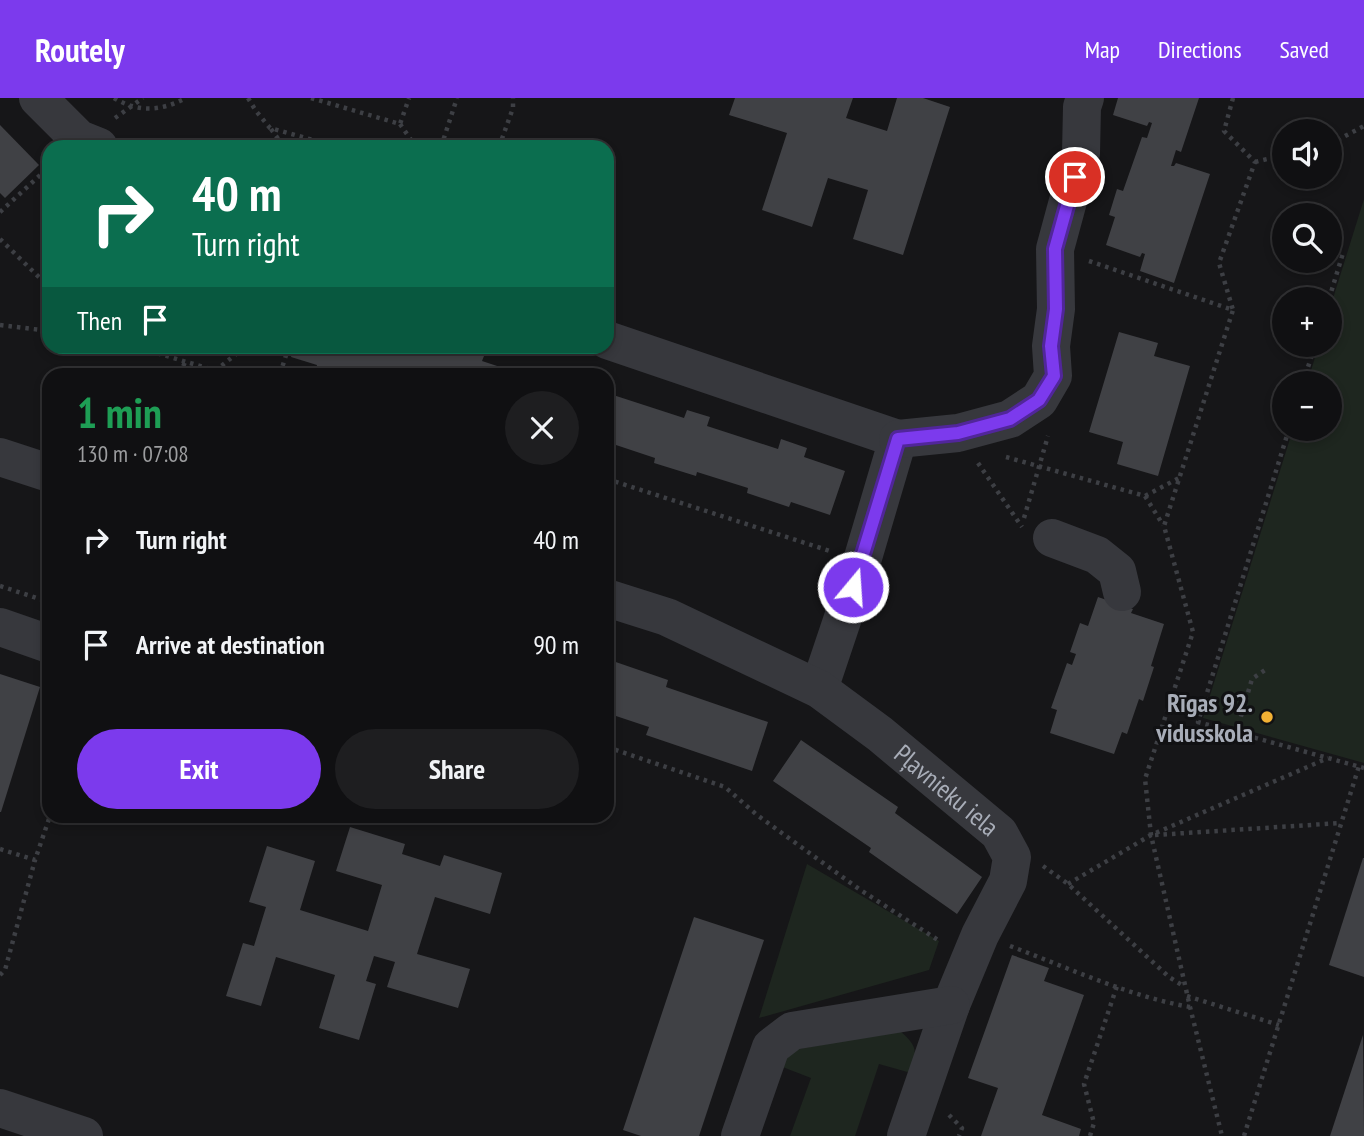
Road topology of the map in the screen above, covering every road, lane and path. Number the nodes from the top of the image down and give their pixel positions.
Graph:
1 (38, 98) edge
2 (114, 98) edge
3 (144, 98) edge
4 (186, 98) edge
5 (248, 98) edge
6 (311, 98) edge
7 (409, 98) edge
8 (457, 98) edge
9 (513, 98) edge
10 (1085, 98) edge
11 (1233, 98) edge
12 (132, 107) junction
13 (400, 124) junction
14 (1364, 126) edge
15 (270, 128) junction
16 (1342, 138) edge
17 (82, 140) edge
18 (279, 140) edge
19 (313, 140) edge
20 (411, 140) edge
21 (443, 140) edge
22 (501, 140) edge
23 (1272, 158) edge
24 (1255, 162) junction
25 (42, 173) edge
26 (0, 212) edge
27 (0, 239) edge
28 (1055, 249) junction
29 (1343, 254) dead end
30 (42, 280) edge
31 (1333, 287) edge
32 (1233, 310) junction
33 (0, 325) edge
34 (42, 330) edge
35 (614, 342) edge
36 (159, 354) edge
37 (236, 354) edge
38 (185, 362) junction
39 (182, 368) edge
40 (205, 368) edge
41 (219, 368) edge
42 (1049, 432) dead end
43 (958, 433) junction
44 (898, 439) junction
45 (1285, 441) edge
46 (1003, 456) dead end
47 (0, 457) edge
48 (1039, 465) junction
49 (42, 471) edge
50 (1180, 477) junction
51 (614, 480) edge
52 (1145, 496) junction
53 (1164, 526) junction
54 (1052, 538) dead end
55 (862, 561) junction
56 (0, 586) edge
57 (1122, 592) dead end
58 (42, 600) edge
59 (614, 600) edge
60 (0, 628) edge
61 (42, 642) edge
62 (1265, 670) dead end
63 (819, 689) junction
64 (1236, 733) junction
65 (614, 749) edge
66 (1328, 758) junction
67 (1361, 767) edge
68 (48, 823) edge
69 (1341, 823) junction
70 (1151, 835) junction
71 (0, 849) edge
72 (1012, 857) junction
73 (35, 860) junction
74 (1068, 884) junction
75 (976, 945) junction
76 (0, 975) edge
77 (1117, 986) junction
78 (1185, 988) junction
79 (1187, 996) junction
80 (951, 1005) junction
81 (1190, 1007) junction
82 (1279, 1026) junction
83 (0, 1108) edge
84 (84, 1136) edge
85 (740, 1136) edge
86 (906, 1136) edge
87 (1090, 1136) edge
88 (1222, 1136) edge
89 (1244, 1136) edge

1 - 17 street
2 - 12 path
3 - 12 path
4 - 12 path
5 - 15 path
6 - 13 path
7 - 13 path
8 - 21 path
9 - 22 path
10 - 28 street
11 - 24 path
13 - 20 path
14 - 16 path
15 - 18 path
15 - 19 path
23 - 24 path
24 - 32 path
25 - 26 path
27 - 30 path
28 - 32 path
28 - 43 street
29 - 31 path
32 - 50 path
33 - 34 path
35 - 44 street
36 - 38 path
37 - 41 path
38 - 39 path
38 - 40 path
42 - 48 path
43 - 44 street
43 - 48 path
44 - 55 street
45 - 64 path
46 - 48 path
47 - 49 street
48 - 52 path
50 - 52 path
50 - 53 path
51 - 55 path
52 - 53 path
53 - 70 path
54 - 57 street
55 - 63 street
56 - 58 path
59 - 63 street, Pļavnieku iela
60 - 61 street
62 - 64 path
63 - 72 street, Pļavnieku iela
64 - 66 path
65 - 75 path
66 - 67 path
66 - 70 path
67 - 69 path
68 - 73 path
69 - 70 path
69 - 82 path
70 - 74 path
70 - 78 path
71 - 73 path
72 - 74 path
72 - 75 street, Pļavnieku iela
73 - 76 path
74 - 78 path
75 - 77 path
75 - 80 street, Pļavnieku iela
77 - 81 path
77 - 87 path
78 - 79 path
79 - 81 path
79 - 82 path
80 - 85 street
80 - 86 street, Pļavnieku iela
81 - 88 path
82 - 89 path
83 - 84 street

